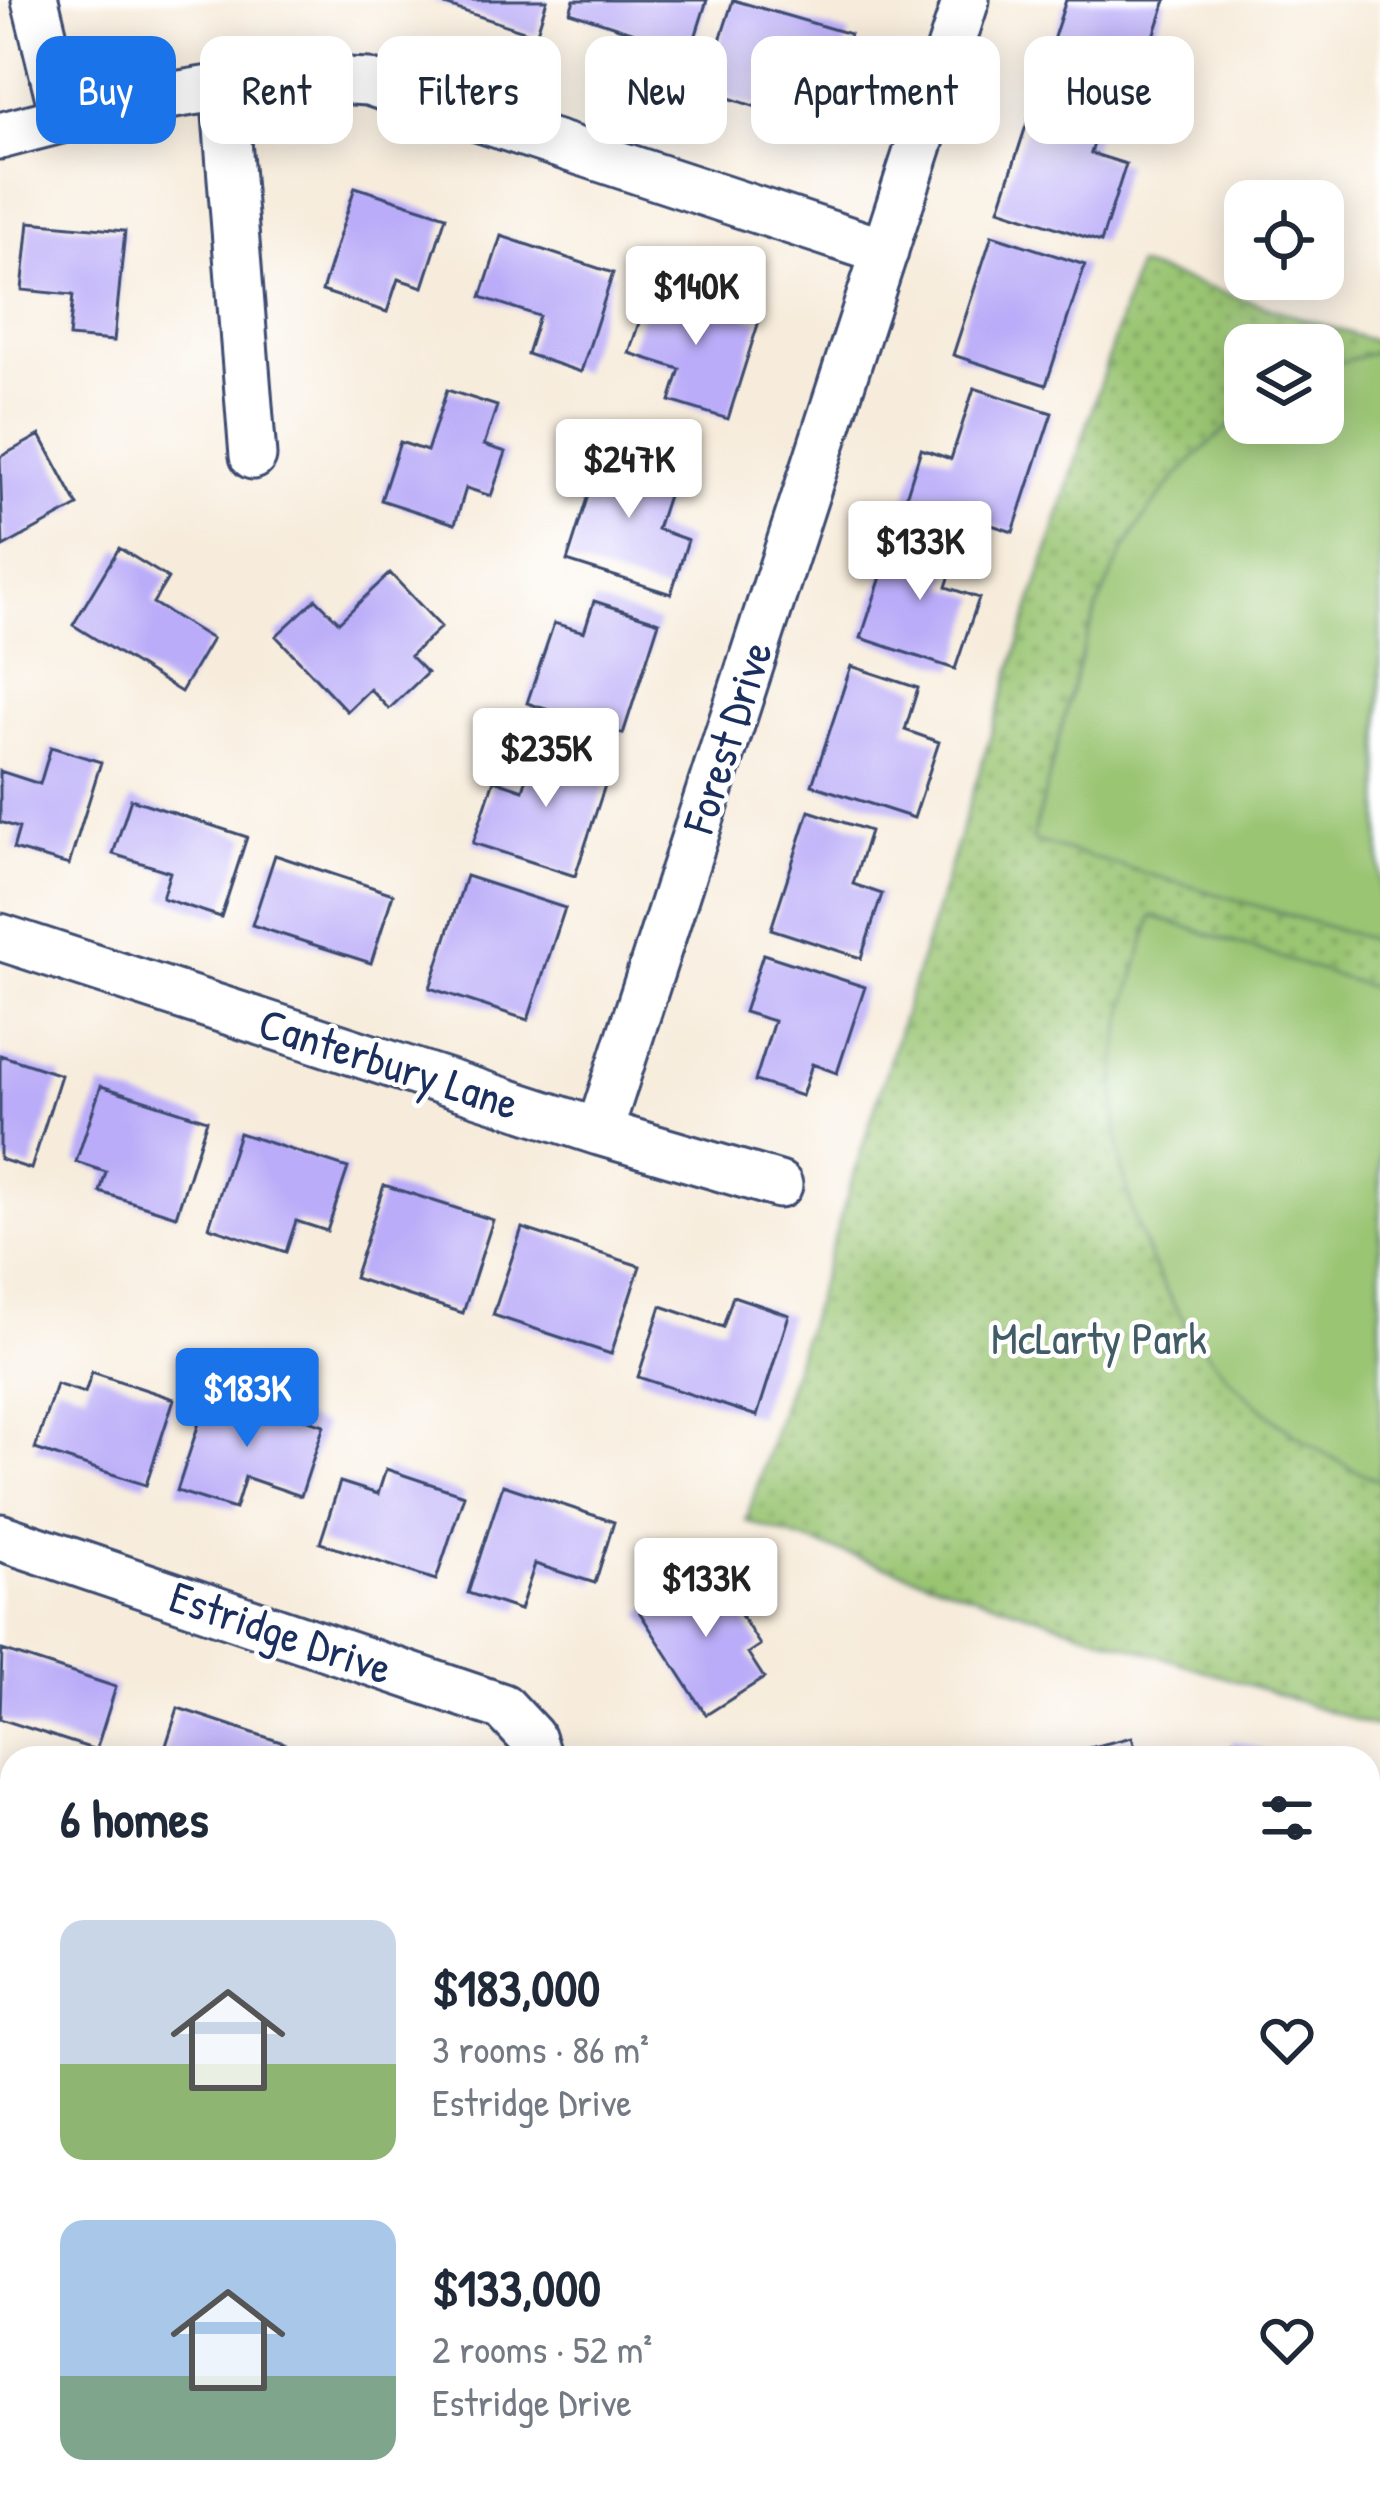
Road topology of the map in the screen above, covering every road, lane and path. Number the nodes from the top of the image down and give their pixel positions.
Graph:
1 (35, 0) edge
2 (966, 0) edge
3 (44, 36) edge
4 (353, 81) edge
5 (36, 126) edge
6 (0, 136) edge
7 (228, 144) edge
8 (885, 252) junction
9 (253, 456) dead end
10 (0, 937) edge
11 (599, 1132) junction
12 (779, 1185) dead end
13 (0, 1537) edge
14 (534, 1746) edge

1 - 3 street
2 - 8 street, Forest Drive
4 - 8 street
5 - 6 street
7 - 9 street
8 - 11 street, Forest Drive
10 - 11 street, Canterbury Lane
11 - 12 street, Canterbury Lane
13 - 14 street, Estridge Drive

